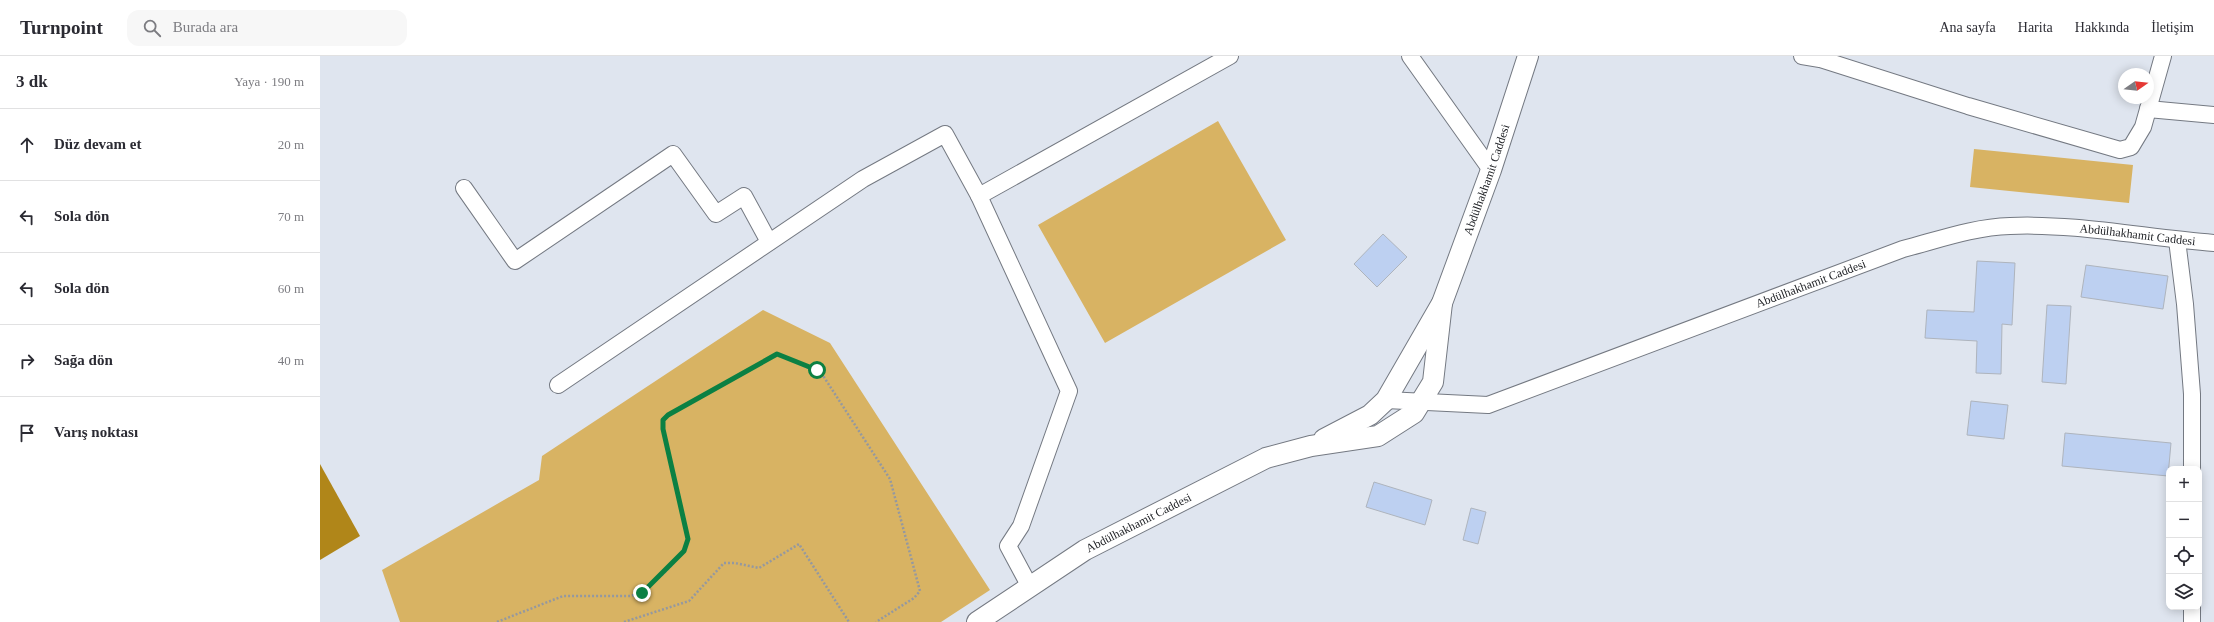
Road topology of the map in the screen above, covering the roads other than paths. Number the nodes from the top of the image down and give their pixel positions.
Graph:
1 (1230, 56) edge
2 (1410, 56) edge
3 (1528, 56) edge
4 (1802, 56) edge
5 (2163, 56) edge
6 (2148, 109) junction
7 (2214, 115) edge
8 (1491, 170) junction
9 (464, 188) dead end
10 (979, 196) junction
11 (2177, 240) junction
12 (769, 242) junction
13 (2214, 243) edge
14 (1442, 303) junction
15 (558, 385) dead end
16 (1386, 400) junction
17 (1420, 403) junction
18 (1370, 415) junction
19 (1378, 436) junction
20 (1311, 446) junction
21 (2192, 466) edge
22 (1030, 587) junction
23 (2192, 610) edge
24 (977, 622) edge
25 (2192, 622) edge

1 - 10 street
2 - 8 street
3 - 8 main road, Abdülhakhamit Caddesi
4 - 6 street
5 - 6 street
6 - 7 street
8 - 14 main road, Abdülhakhamit Caddesi
9 - 12 street
10 - 12 street
10 - 22 street
11 - 13 street, Abdülhakhamit Caddesi
11 - 17 street, Abdülhakhamit Caddesi
11 - 21 street
12 - 15 street
14 - 16 main road, Abdülhakhamit Caddesi
14 - 17 main road, Abdülhakhamit Caddesi
16 - 17 street, Abdülhakhamit Caddesi
16 - 18 main road, Abdülhakhamit Caddesi
17 - 19 main road, Abdülhakhamit Caddesi
18 - 19 street
18 - 20 main road, Abdülhakhamit Caddesi
19 - 20 main road, Abdülhakhamit Caddesi
20 - 22 main road, Abdülhakhamit Caddesi
22 - 24 main road, Abdülhakhamit Caddesi
23 - 25 street

